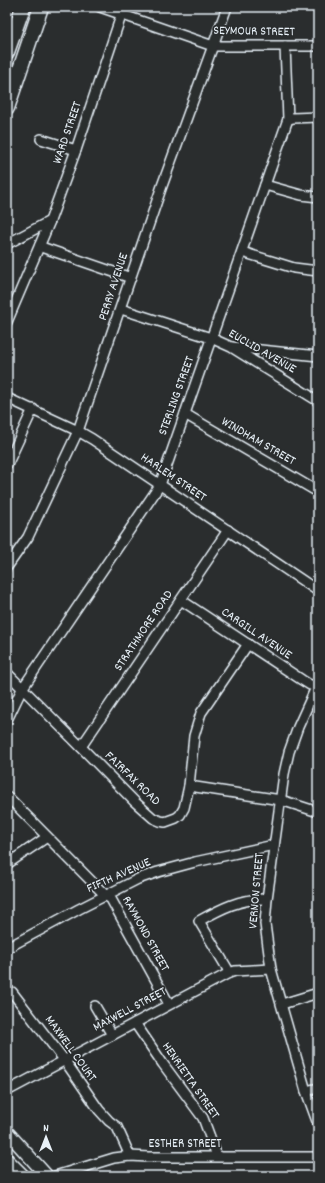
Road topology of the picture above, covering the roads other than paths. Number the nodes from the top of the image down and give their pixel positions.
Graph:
1 (23, 7) edge
2 (41, 7) edge
3 (100, 7) edge
4 (227, 7) edge
5 (122, 10) edge
6 (213, 46) junction
7 (285, 46) junction
8 (318, 46) edge
9 (7, 52) edge
10 (7, 108) edge
11 (318, 117) edge
12 (288, 119) junction
13 (41, 139) dead end
14 (76, 150) junction
15 (266, 185) junction
16 (318, 196) edge
17 (50, 221) junction
18 (7, 244) edge
19 (40, 245) junction
20 (242, 252) junction
21 (318, 271) edge
22 (131, 278) junction
23 (121, 309) junction
24 (7, 322) edge
25 (211, 338) junction
26 (231, 347) junction
27 (318, 356) edge
28 (7, 398) edge
29 (318, 401) edge
30 (33, 409) junction
31 (185, 414) junction
32 (78, 431) junction
33 (7, 465) edge
34 (160, 485) junction
35 (318, 492) edge
36 (228, 530) junction
37 (7, 567) edge
38 (318, 591) edge
39 (181, 600) junction
40 (248, 644) junction
41 (7, 673) edge
42 (318, 685) edge
43 (22, 689) junction
44 (7, 720) edge
45 (81, 747) junction
46 (188, 786) junction
47 (7, 796) edge
48 (281, 800) junction
49 (318, 812) edge
50 (47, 837) junction
51 (274, 845) junction
52 (7, 864) edge
53 (105, 895) junction
54 (267, 899) junction
55 (7, 948) edge
56 (271, 969) junction
57 (229, 973) junction
58 (12, 992) dead end
59 (318, 993) edge
60 (169, 1004) junction
61 (282, 1004) junction
62 (95, 1006) dead end
63 (135, 1023) junction
64 (112, 1035) junction
65 (65, 1061) junction
66 (318, 1088) edge
67 (7, 1091) edge
68 (306, 1091) junction
69 (318, 1124) edge
70 (7, 1132) edge
71 (130, 1156) junction
72 (217, 1156) junction
73 (318, 1157) edge
74 (7, 1161) edge
75 (22, 1176) edge
76 (47, 1176) edge
77 (54, 1176) edge

1 - 9 highway
2 - 10 highway
3 - 5 street, SEYMOUR STREET
4 - 6 street, PERRY AVENUE
5 - 6 street, SEYMOUR STREET
5 - 14 street, WARD STREET
6 - 7 street, SEYMOUR STREET
6 - 22 street, PERRY AVENUE
7 - 8 street, SEYMOUR STREET
7 - 12 street, STERLING STREET
11 - 12 street
12 - 15 street, STERLING STREET
13 - 14 street
14 - 17 street, WARD STREET
15 - 16 street
15 - 20 street, STERLING STREET
17 - 18 street
17 - 19 street, WARD STREET
19 - 22 street
19 - 24 street, WARD STREET
20 - 21 street
20 - 25 street, STERLING STREET
22 - 23 street, PERRY AVENUE
23 - 25 street, EUCLID AVENUE
23 - 32 street, PERRY AVENUE
25 - 26 street, EUCLID AVENUE
25 - 31 street, STERLING STREET
26 - 27 street
26 - 29 street, EUCLID AVENUE
28 - 30 street, HARLEM STREET
30 - 32 street, HARLEM STREET
30 - 33 street
31 - 34 street, STERLING STREET
31 - 35 street, WINDHAM STREET
32 - 34 street, HARLEM STREET
32 - 37 street, PERRY AVENUE
34 - 36 street, HARLEM STREET
34 - 43 street, STERLING STREET
36 - 38 street, HARLEM STREET
36 - 39 street, STRATHMORE ROAD
39 - 40 street, CARGILL AVENUE
39 - 45 street, STRATHMORE ROAD
40 - 42 street, CARGILL AVENUE
40 - 46 street, FAIRFAX ROAD
41 - 43 street, FAIRFAX ROAD
42 - 48 street, VERNON STREET
43 - 44 street, STERLING STREET
43 - 45 street, FAIRFAX ROAD
45 - 46 street, FAIRFAX ROAD
46 - 48 street
47 - 50 street, RAYMOND STREET
48 - 49 street
48 - 51 street, VERNON STREET
50 - 52 street
50 - 53 street, RAYMOND STREET
51 - 53 street, FIFTH AVENUE
51 - 54 street, VERNON STREET
53 - 55 street, FIFTH AVENUE
53 - 60 street, RAYMOND STREET
54 - 56 street, VERNON STREET
54 - 57 street
56 - 57 street, MAXWELL STREET
56 - 61 street, VERNON STREET
57 - 60 street, MAXWELL STREET
58 - 65 street, MAXWELL COURT
59 - 61 street
60 - 63 street, MAXWELL STREET
61 - 68 street, VERNON STREET
62 - 64 street
63 - 64 street, MAXWELL STREET
63 - 72 street, HENRIETTA STREET
64 - 65 street, MAXWELL STREET
65 - 67 street, MAXWELL STREET
65 - 71 street, MAXWELL COURT
66 - 68 street
68 - 69 street, VERNON STREET
70 - 76 main road
71 - 72 street, ESTHER STREET
71 - 77 street, ESTHER STREET
72 - 73 street, ESTHER STREET
74 - 75 highway

